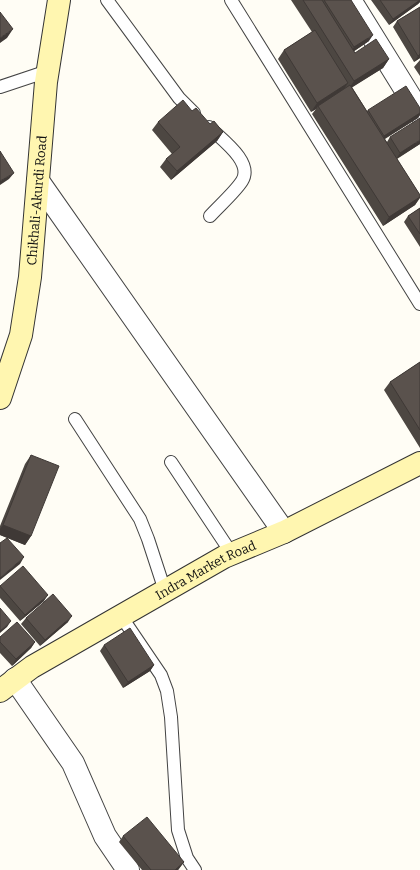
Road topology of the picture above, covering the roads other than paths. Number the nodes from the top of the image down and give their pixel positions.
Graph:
1 (59, 0) edge
2 (107, 0) edge
3 (231, 0) edge
4 (350, 0) edge
5 (48, 71) junction
6 (0, 87) edge
7 (420, 113) edge
8 (38, 181) junction
9 (210, 216) dead end
10 (420, 304) edge
11 (0, 398) edge
12 (75, 419) dead end
13 (171, 462) dead end
14 (420, 463) edge
15 (284, 532) junction
16 (232, 554) junction
17 (165, 591) junction
18 (121, 616) junction
19 (8, 685) edge
20 (128, 870) edge
21 (195, 870) edge

1 - 5 street, Chikhali-Akurdi Road
2 - 9 lane
3 - 10 lane
4 - 7 street
5 - 6 lane
5 - 8 street, Chikhali-Akurdi Road
8 - 11 street, Chikhali-Akurdi Road
8 - 15 street
12 - 17 lane
13 - 16 lane
14 - 15 street, Indra Market Road
15 - 16 street, Indra Market Road
16 - 17 street, Indra Market Road
17 - 18 street, Indra Market Road
18 - 19 street, Indra Market Road
18 - 21 lane
19 - 20 street

